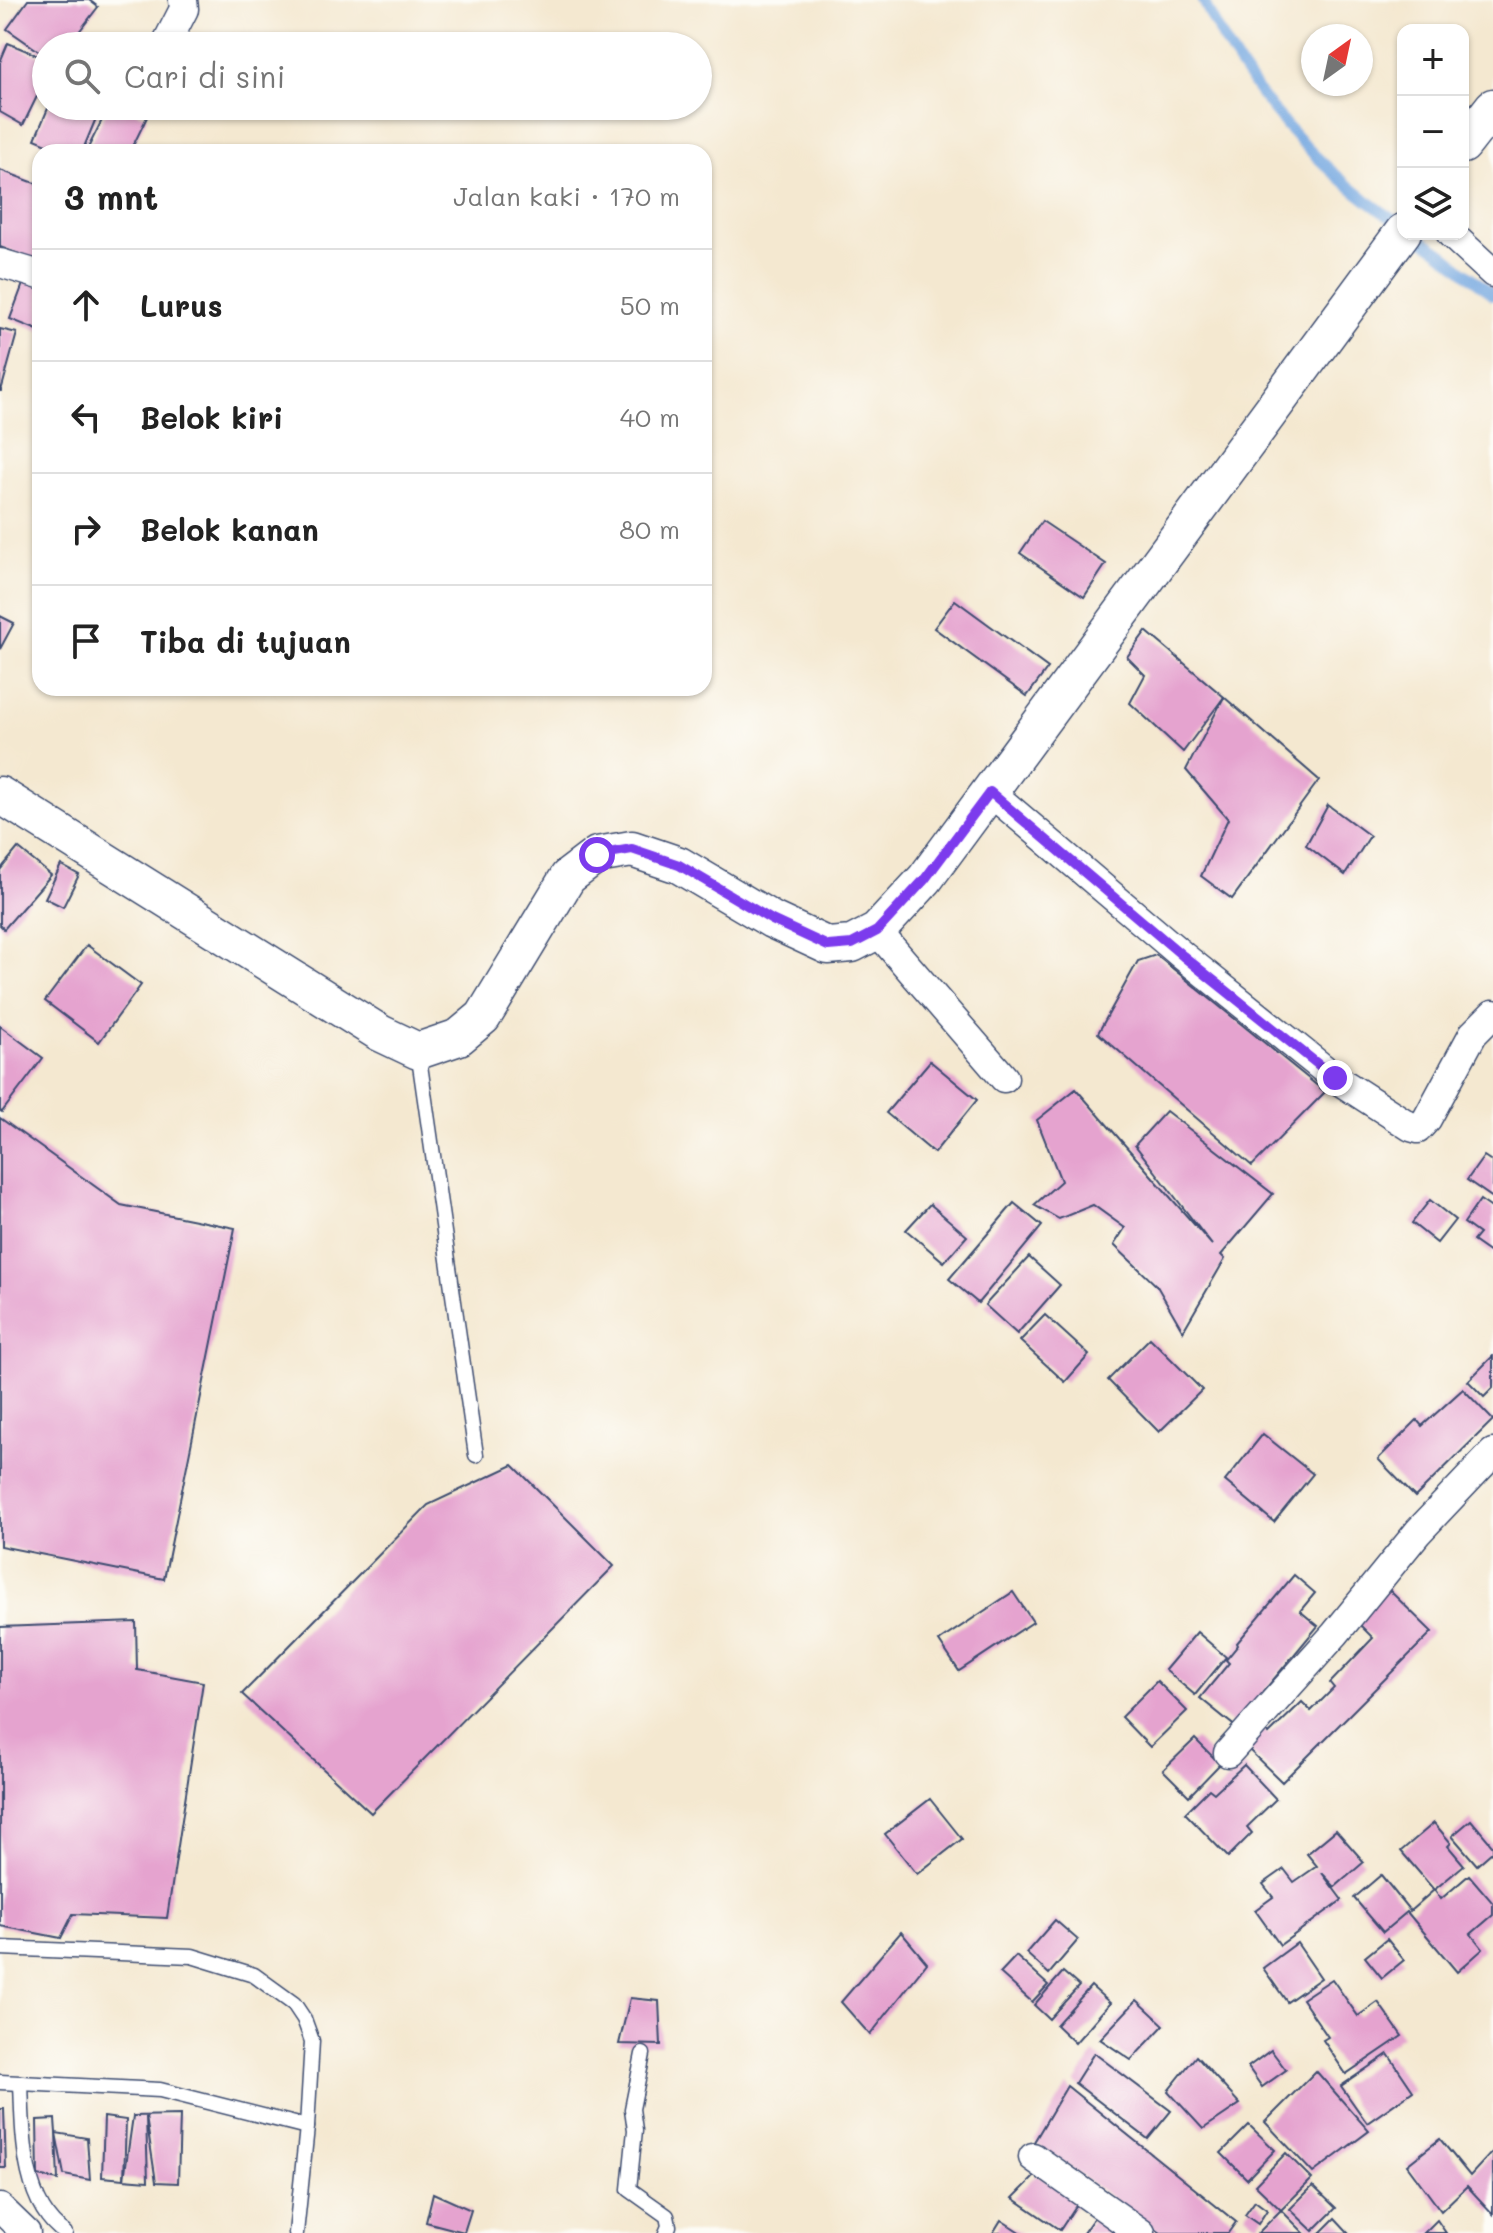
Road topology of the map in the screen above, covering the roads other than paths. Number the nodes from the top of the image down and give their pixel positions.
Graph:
1 (183, 0) edge
2 (172, 32) edge
3 (1493, 107) edge
4 (1469, 137) edge
5 (1397, 240) edge
6 (1457, 240) edge
7 (0, 263) edge
8 (32, 273) edge
9 (1493, 273) edge
10 (990, 792) junction
11 (0, 795) edge
12 (877, 931) junction
13 (1493, 1014) edge
14 (1483, 1040) edge
15 (418, 1051) junction
16 (1004, 1078) dead end
17 (1493, 1453) edge
18 (476, 1455) dead end
19 (1228, 1753) dead end
20 (0, 1948) edge
21 (643, 2054) dead end
22 (0, 2082) edge
23 (21, 2083) junction
24 (307, 2127) junction
25 (1033, 2157) dead end
26 (0, 2208) edge
27 (26, 2233) edge
28 (65, 2233) edge
29 (296, 2233) edge
30 (666, 2233) edge
31 (1141, 2233) edge

1 - 2 street
3 - 4 street
5 - 10 street
6 - 9 street
7 - 8 street
10 - 12 street
10 - 14 street
11 - 15 street
12 - 15 street
12 - 16 street
13 - 14 street
15 - 18 lane
17 - 19 street
20 - 24 lane
21 - 30 lane
22 - 23 lane
23 - 24 lane
23 - 28 lane
24 - 29 lane
25 - 31 street
26 - 27 street

